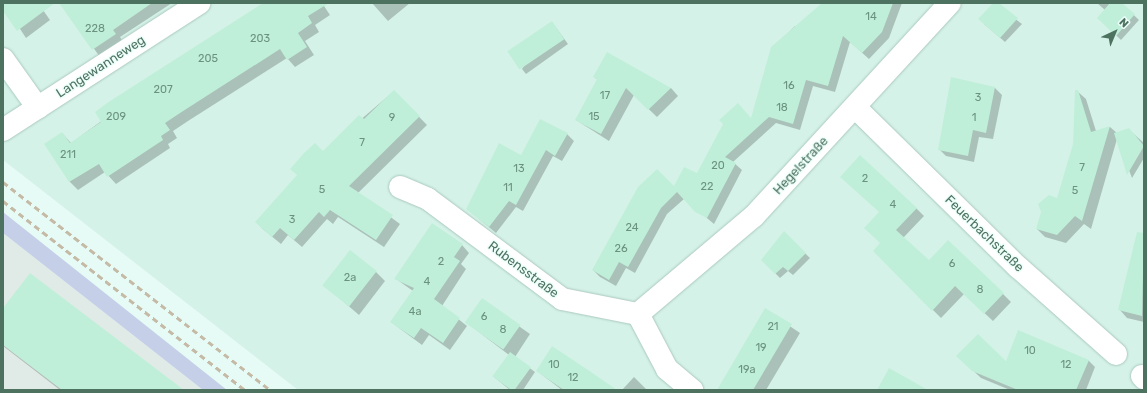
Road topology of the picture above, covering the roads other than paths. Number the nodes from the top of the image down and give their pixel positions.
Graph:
1 (199, 3) edge
2 (950, 3) edge
3 (3, 59) edge
4 (38, 108) junction
5 (856, 108) junction
6 (3, 130) edge
7 (400, 186) dead end
8 (638, 314) junction
9 (1116, 354) dead end
10 (692, 390) edge

1 - 4 street, Langewanneweg
2 - 5 street, Hegelstraße
3 - 4 street
4 - 6 street, Langewanneweg
5 - 8 street, Hegelstraße
5 - 9 street, Feuerbachstraße
7 - 8 street, Rubensstraße
8 - 10 street

